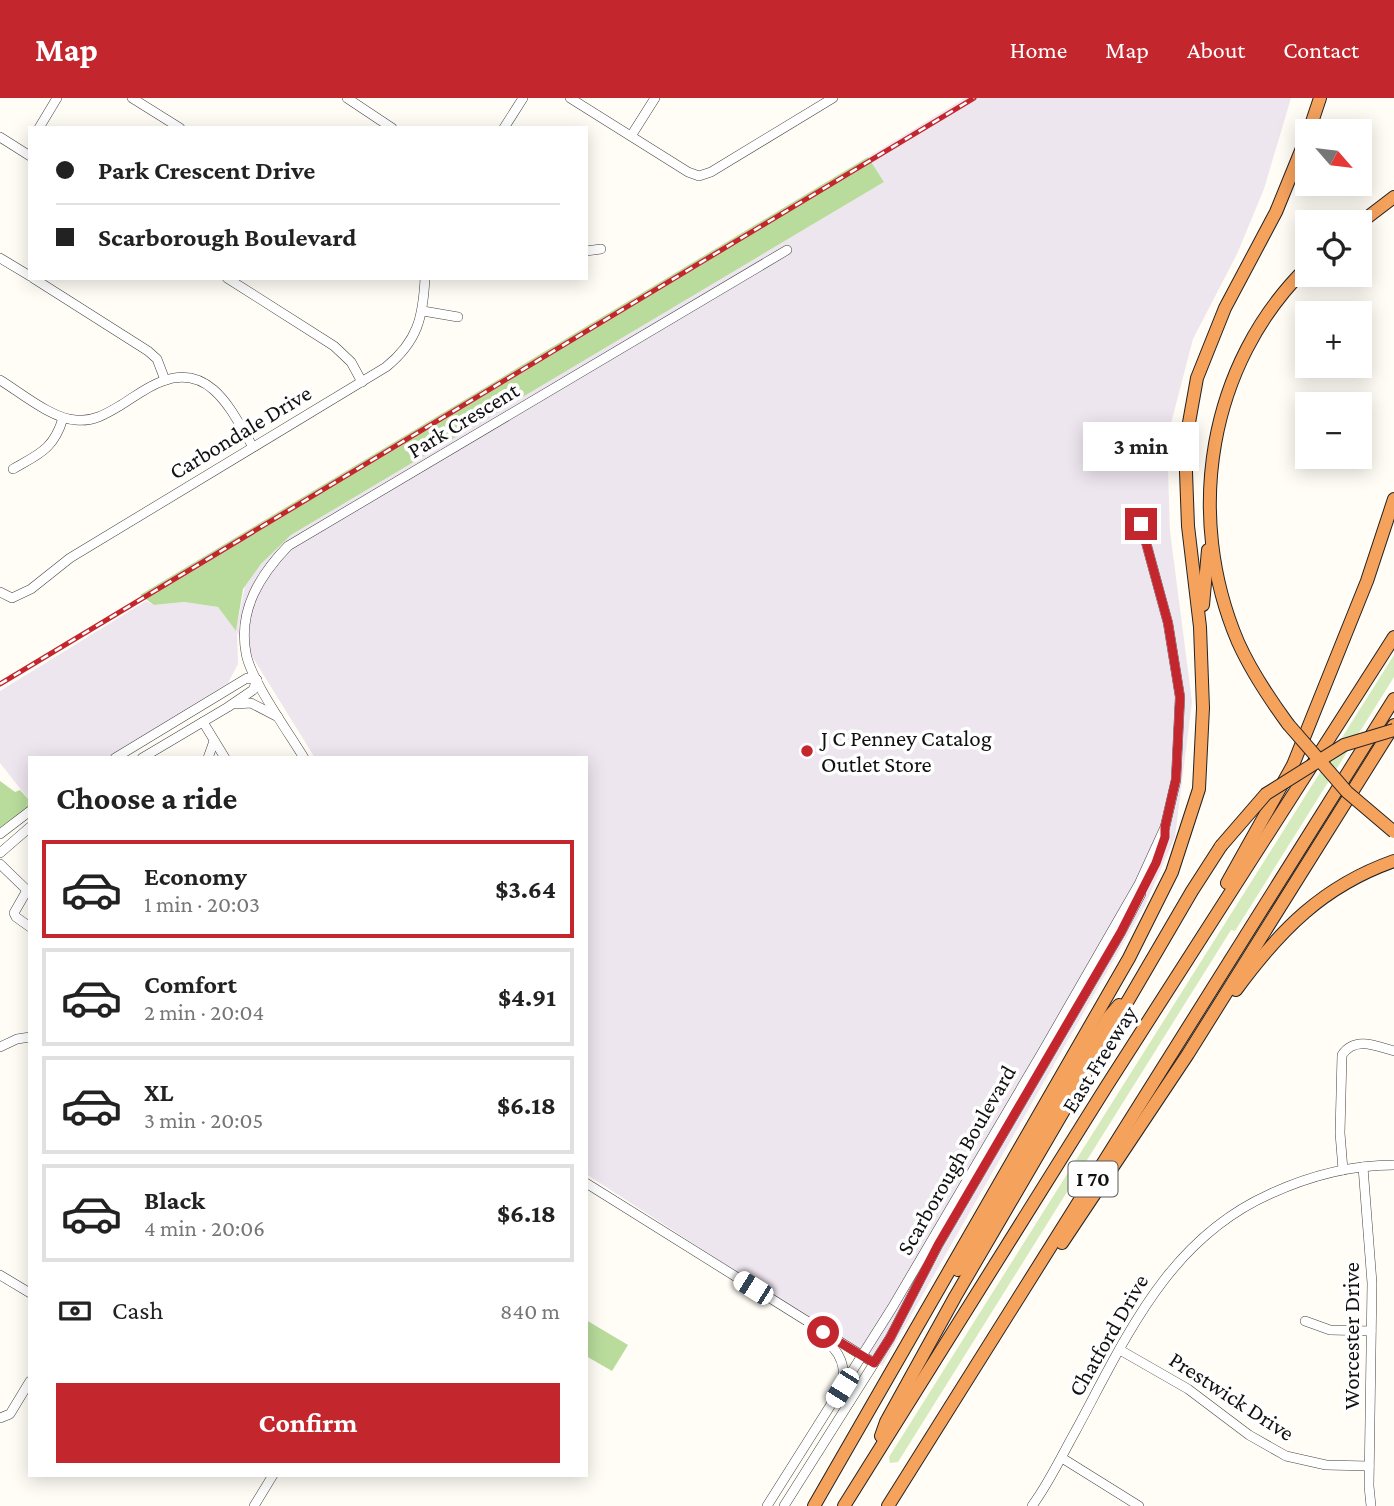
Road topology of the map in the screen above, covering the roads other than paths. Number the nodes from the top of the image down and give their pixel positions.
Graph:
1 (57, 98) edge
2 (132, 98) edge
3 (346, 98) edge
4 (523, 98) edge
5 (570, 98) edge
6 (655, 98) edge
7 (833, 98) edge
8 (1320, 98) edge
9 (1313, 119) edge
10 (40, 126) edge
11 (177, 126) edge
12 (389, 126) edge
13 (505, 126) edge
14 (631, 136) junction
15 (0, 138) edge
16 (27, 154) edge
17 (1295, 165) edge
18 (1394, 198) edge
19 (1372, 214) edge
20 (600, 249) dead end
21 (787, 250) dead end
22 (588, 251) edge
23 (0, 258) edge
24 (28, 275) edge
25 (36, 280) edge
26 (230, 280) edge
27 (425, 280) edge
28 (1295, 280) edge
29 (423, 311) junction
30 (458, 317) dead end
31 (0, 380) edge
32 (165, 380) junction
33 (362, 382) junction
34 (64, 418) junction
35 (253, 447) junction
36 (13, 470) dead end
37 (1394, 499) edge
38 (1141, 524) dead end
39 (1210, 525) junction
40 (0, 592) edge
41 (1200, 627) junction
42 (1394, 637) edge
43 (257, 680) junction
44 (1394, 699) edge
45 (228, 707) junction
46 (281, 720) junction
47 (204, 722) junction
48 (1394, 727) edge
49 (215, 741) junction
50 (118, 756) edge
51 (145, 756) edge
52 (209, 756) edge
53 (224, 756) edge
54 (303, 756) edge
55 (28, 813) edge
56 (1165, 827) junction
57 (28, 829) edge
58 (1394, 832) edge
59 (0, 834) edge
60 (0, 853) edge
61 (1394, 861) edge
62 (0, 864) edge
63 (28, 892) edge
64 (28, 926) edge
65 (1179, 971) junction
66 (1140, 981) junction
67 (28, 1037) edge
68 (0, 1047) edge
69 (1394, 1051) edge
70 (1188, 1055) junction
71 (1394, 1165) edge
72 (1363, 1167) junction
73 (1343, 1170) junction
74 (588, 1185) edge
75 (0, 1275) edge
76 (28, 1292) edge
77 (800, 1317) junction
78 (1305, 1321) dead end
79 (1371, 1331) junction
80 (1121, 1350) junction
81 (862, 1356) junction
82 (874, 1363) junction
83 (28, 1384) edge
84 (842, 1388) junction
85 (962, 1390) junction
86 (875, 1399) junction
87 (0, 1418) edge
88 (1062, 1458) junction
89 (873, 1460) junction
90 (1369, 1466) junction
91 (272, 1477) edge
92 (254, 1506) edge
93 (767, 1506) edge
94 (784, 1506) edge
95 (814, 1506) edge
96 (844, 1506) edge
97 (888, 1506) edge
98 (1032, 1506) edge
99 (1139, 1506) edge
100 (1371, 1506) edge

1 - 10 street
2 - 11 street
3 - 12 street
4 - 13 street
5 - 14 street
6 - 14 street
7 - 14 street
8 - 9 highway
15 - 16 street
17 - 41 highway
18 - 19 highway
20 - 22 street
21 - 43 street, Park Crescent
23 - 24 street
25 - 32 street
26 - 33 street
27 - 29 street, Carbondale Drive
28 - 39 highway
29 - 30 street
29 - 33 street, Carbondale Drive
31 - 34 street
32 - 34 street
32 - 35 street
33 - 35 street, Carbondale Drive
34 - 36 street
35 - 40 street, Carbondale Drive
37 - 65 highway
38 - 56 street, Scarborough Boulevard
39 - 41 highway
39 - 58 highway, bridge
41 - 86 highway
42 - 65 highway, East Freeway / I 70
43 - 45 street
43 - 46 street, Park Crescent
43 - 50 street
44 - 85 highway, I 70
45 - 46 street
45 - 47 street
46 - 54 street, Park Crescent
47 - 49 street
47 - 51 street
48 - 66 highway, bridge
48 - 70 highway
49 - 52 street
49 - 53 street
55 - 59 street
56 - 81 street, Scarborough Boulevard
56 - 82 street, Scarborough Boulevard
57 - 60 street
61 - 70 highway
62 - 63 street
63 - 64 street
65 - 89 highway, East Freeway / I 70
66 - 86 highway
66 - 89 highway
67 - 68 street
69 - 73 street
70 - 85 highway
71 - 72 street, Chatford Drive
72 - 73 street, Chatford Drive
72 - 79 street, Worcester Drive
73 - 80 street, Chatford Drive
74 - 77 street
75 - 76 street
77 - 81 street
77 - 84 street
78 - 79 street
79 - 90 street, Worcester Drive
80 - 88 street, Chatford Drive
80 - 90 street, Prestwick Drive
81 - 82 street
81 - 84 street, Scarborough Boulevard
82 - 94 street, Scarborough Boulevard
83 - 87 street
84 - 93 street, Scarborough Boulevard
85 - 97 highway, I 70
86 - 95 highway
88 - 98 street, Chatford Drive
88 - 99 street
89 - 96 highway, East Freeway / I 70
90 - 100 street, Worcester Drive
91 - 92 street

